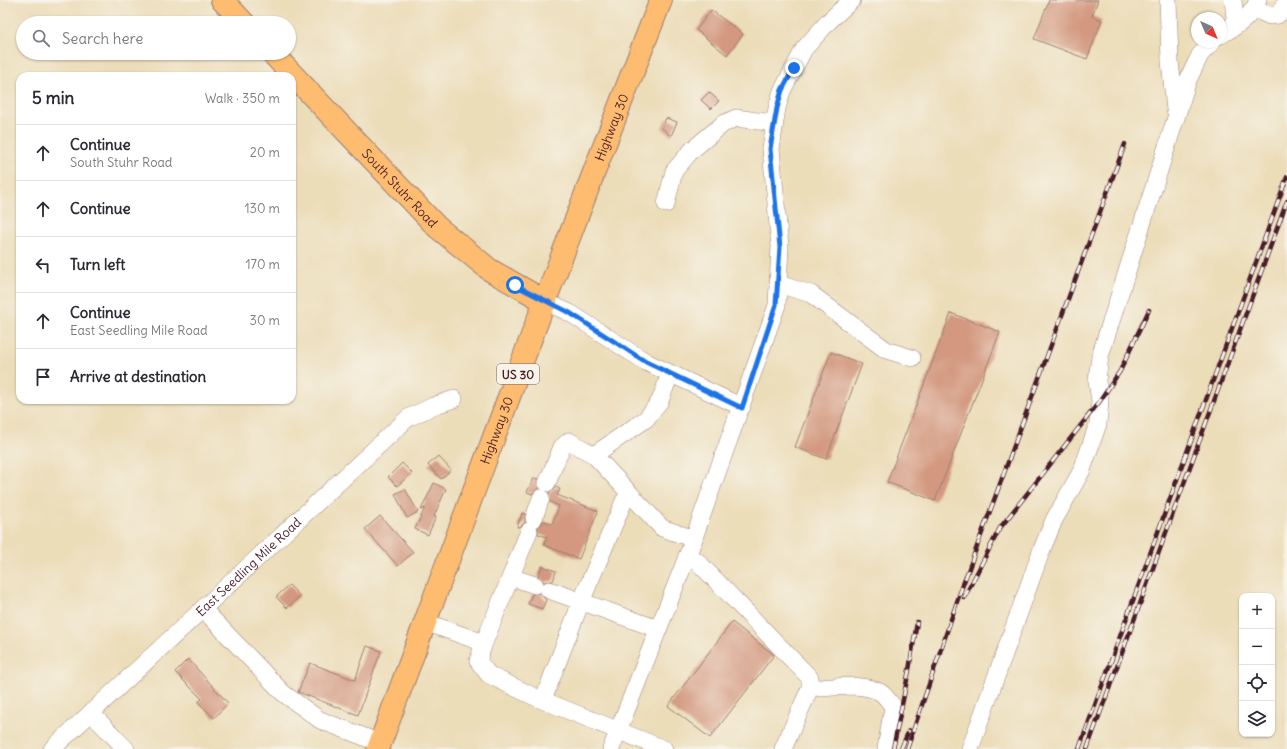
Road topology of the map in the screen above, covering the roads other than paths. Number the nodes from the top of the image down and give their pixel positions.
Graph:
1 (222, 0) edge
2 (661, 0) edge
3 (852, 0) edge
4 (1168, 0) edge
5 (1233, 0) edge
6 (1287, 1) edge
7 (1256, 4) edge
8 (237, 16) edge
9 (1227, 32) edge
10 (1206, 48) edge
11 (279, 60) edge
12 (290, 72) edge
13 (296, 78) edge
14 (1175, 116) junction
15 (774, 122) junction
16 (666, 204) dead end
17 (778, 284) junction
18 (546, 302) junction
19 (912, 358) dead end
20 (670, 374) junction
21 (454, 399) dead end
22 (742, 408) junction
23 (594, 454) junction
24 (631, 495) junction
25 (694, 538) junction
26 (687, 556) junction
27 (511, 577) junction
28 (581, 602) junction
29 (203, 609) junction
30 (425, 622) junction
31 (658, 629) junction
32 (484, 643) junction
33 (820, 688) dead end
34 (543, 700) junction
35 (91, 713) junction
36 (617, 731) junction
37 (379, 746) edge
38 (52, 749) edge
39 (126, 749) edge
40 (611, 749) edge
41 (664, 749) edge
42 (783, 749) edge
43 (886, 749) edge
44 (970, 749) edge

1 - 8 main road
2 - 18 main road, Highway 30 / US 30
3 - 15 street
4 - 14 street
5 - 9 street
6 - 7 street
7 - 9 street
10 - 14 street
11 - 12 main road, South Stuhr Road
13 - 18 main road, South Stuhr Road
14 - 44 street
15 - 16 street
15 - 17 street
17 - 19 street
17 - 22 street
18 - 20 street
18 - 30 main road, Highway 30 / US 30
20 - 22 street
20 - 23 street
21 - 29 street, East Seedling Mile Road
22 - 25 street
23 - 24 street
23 - 27 street
24 - 25 street
24 - 28 street
25 - 26 street
26 - 31 street
26 - 42 street
27 - 28 street
27 - 32 street
28 - 31 street
28 - 34 street
29 - 35 street, East Seedling Mile Road
29 - 37 street
30 - 32 street
30 - 37 main road, Highway 30 / US 30
31 - 36 street
32 - 34 street
33 - 43 street
34 - 36 street
35 - 38 street, East Seedling Mile Road
35 - 39 street
36 - 40 street
36 - 41 street

